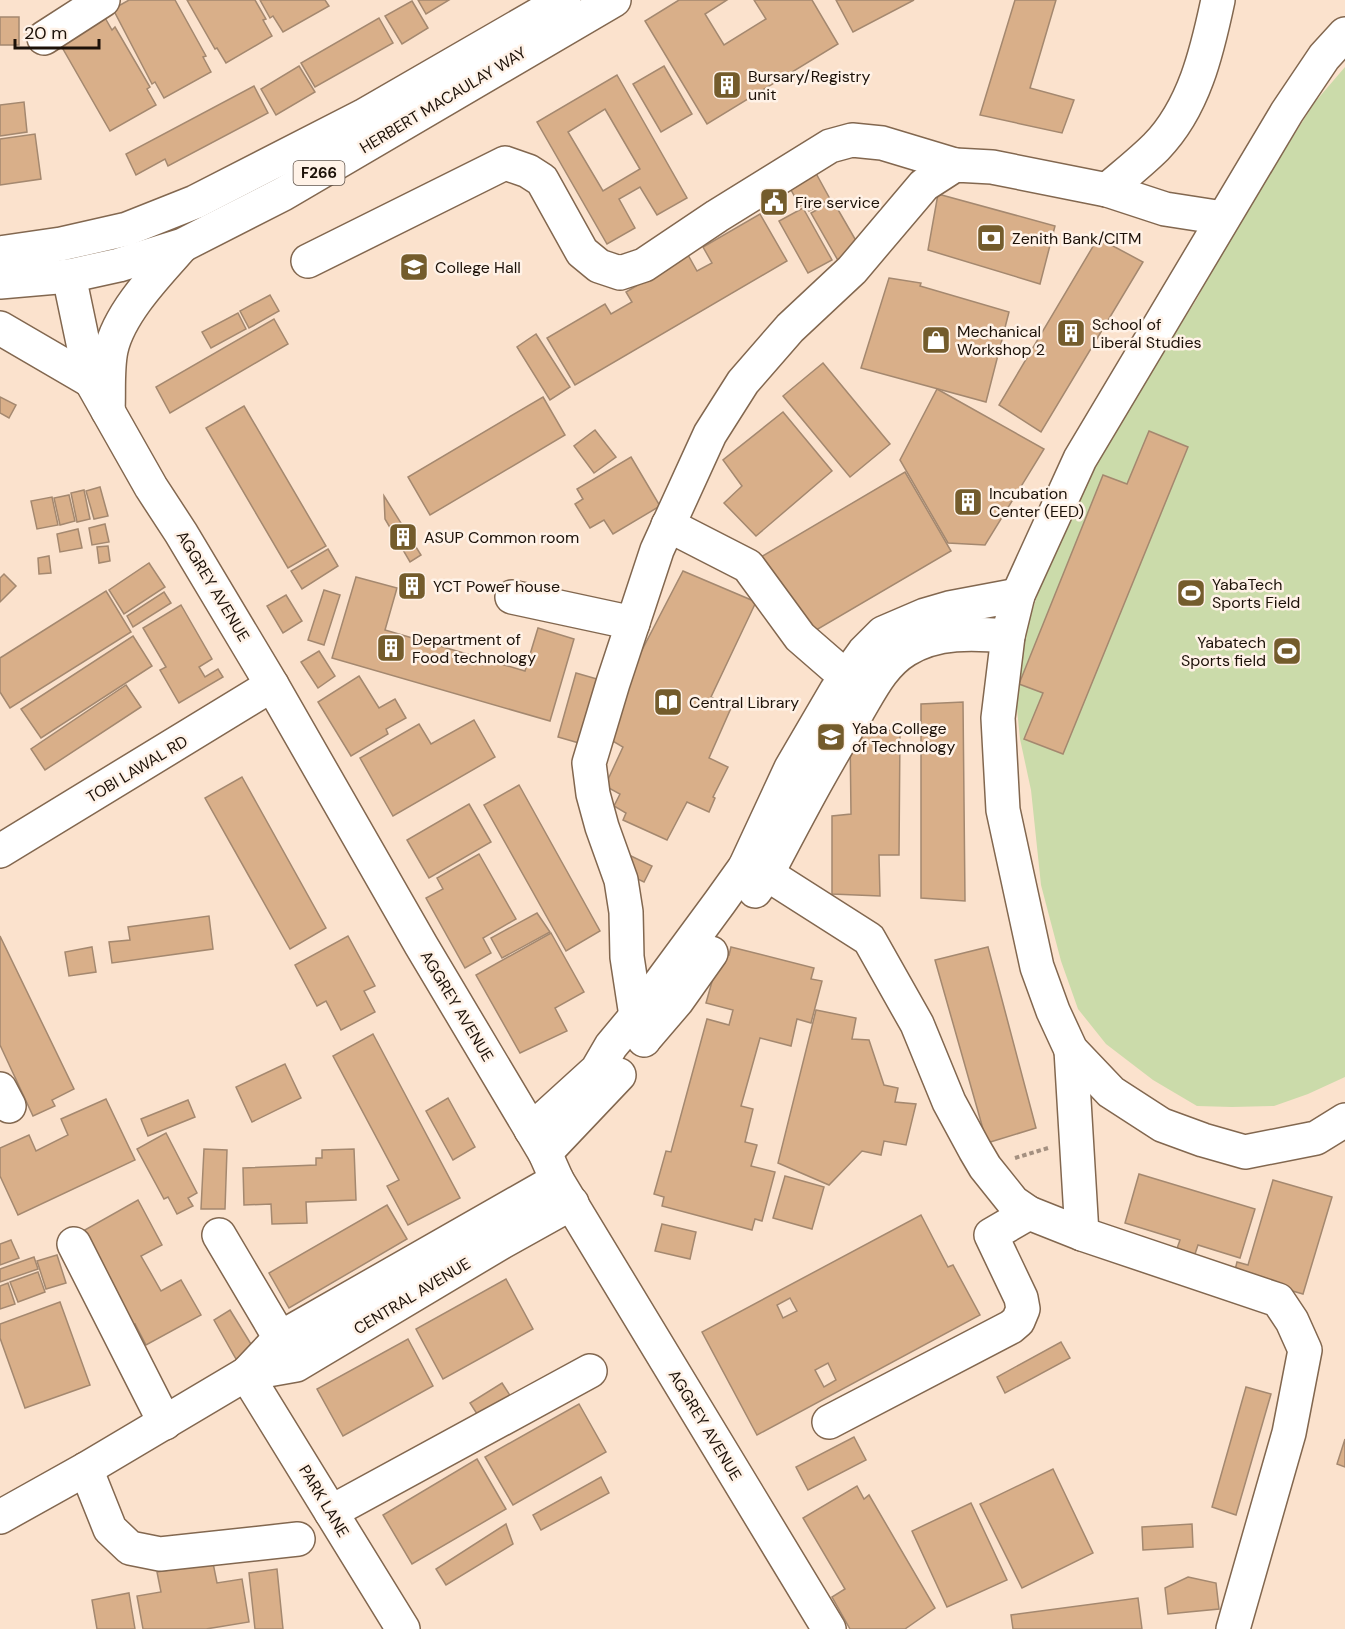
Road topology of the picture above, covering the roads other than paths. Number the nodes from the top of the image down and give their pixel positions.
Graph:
1 (103, 0) edge
2 (614, 0) edge
3 (1218, 0) edge
4 (556, 2) edge
5 (1345, 34) edge
6 (45, 38) dead end
7 (955, 165) junction
8 (1107, 190) junction
9 (1165, 209) junction
10 (1223, 218) junction
11 (183, 245) junction
12 (0, 253) edge
13 (1200, 258) junction
14 (308, 261) dead end
15 (69, 276) junction
16 (0, 282) edge
17 (0, 328) edge
18 (91, 381) junction
19 (108, 411) junction
20 (668, 525) junction
21 (1018, 595) junction
22 (513, 597) dead end
23 (633, 623) junction
24 (1008, 636) junction
25 (846, 677) junction
26 (272, 685) junction
27 (0, 851) edge
28 (756, 870) junction
29 (640, 1028) junction
30 (1071, 1050) junction
31 (1345, 1120) edge
32 (551, 1166) junction
33 (1029, 1213) junction
34 (1082, 1234) junction
35 (219, 1235) dead end
36 (474, 1243) junction
37 (74, 1244) dead end
38 (280, 1338) junction
39 (590, 1371) dead end
40 (246, 1374) junction
41 (829, 1422) dead end
42 (165, 1423) junction
43 (86, 1469) junction
44 (331, 1512) junction
45 (0, 1517) edge
46 (298, 1539) dead end
47 (403, 1629) edge
48 (829, 1629) edge
49 (1233, 1629) edge

1 - 6 main road
2 - 11 main road, HERBERT MACAULAY WAY / F266
3 - 8 main road
4 - 12 main road, HERBERT MACAULAY WAY / F266
5 - 10 main road
7 - 8 main road
7 - 14 main road
7 - 20 main road
8 - 9 main road
9 - 10 main road
9 - 13 main road
10 - 13 main road
11 - 15 main road, HERBERT MACAULAY WAY / F266
11 - 19 main road
13 - 21 main road
15 - 16 main road, HERBERT MACAULAY WAY / F266
15 - 18 main road
17 - 18 main road
18 - 19 main road, AGGREY AVENUE
19 - 26 main road, AGGREY AVENUE
20 - 23 main road
20 - 25 main road
21 - 24 main road
21 - 25 main road
22 - 23 main road
23 - 29 main road
24 - 28 main road
24 - 30 main road
25 - 28 main road
26 - 27 main road, TOBI LAWAL RD
26 - 32 main road, AGGREY AVENUE
28 - 29 main road, CENTRAL AVENUE
28 - 33 main road
29 - 32 main road, CENTRAL AVENUE
30 - 31 main road
30 - 34 main road
32 - 36 main road, CENTRAL AVENUE
32 - 48 main road, AGGREY AVENUE
33 - 34 main road
33 - 41 main road
34 - 49 main road
35 - 38 main road
36 - 38 main road, CENTRAL AVENUE
36 - 40 main road, CENTRAL AVENUE
37 - 42 main road
38 - 40 main road, CENTRAL AVENUE
39 - 44 main road
40 - 42 main road, CENTRAL AVENUE
40 - 44 main road, PARK LANE
42 - 43 main road, CENTRAL AVENUE
43 - 45 main road, CENTRAL AVENUE
43 - 46 main road
44 - 47 main road, PARK LANE

